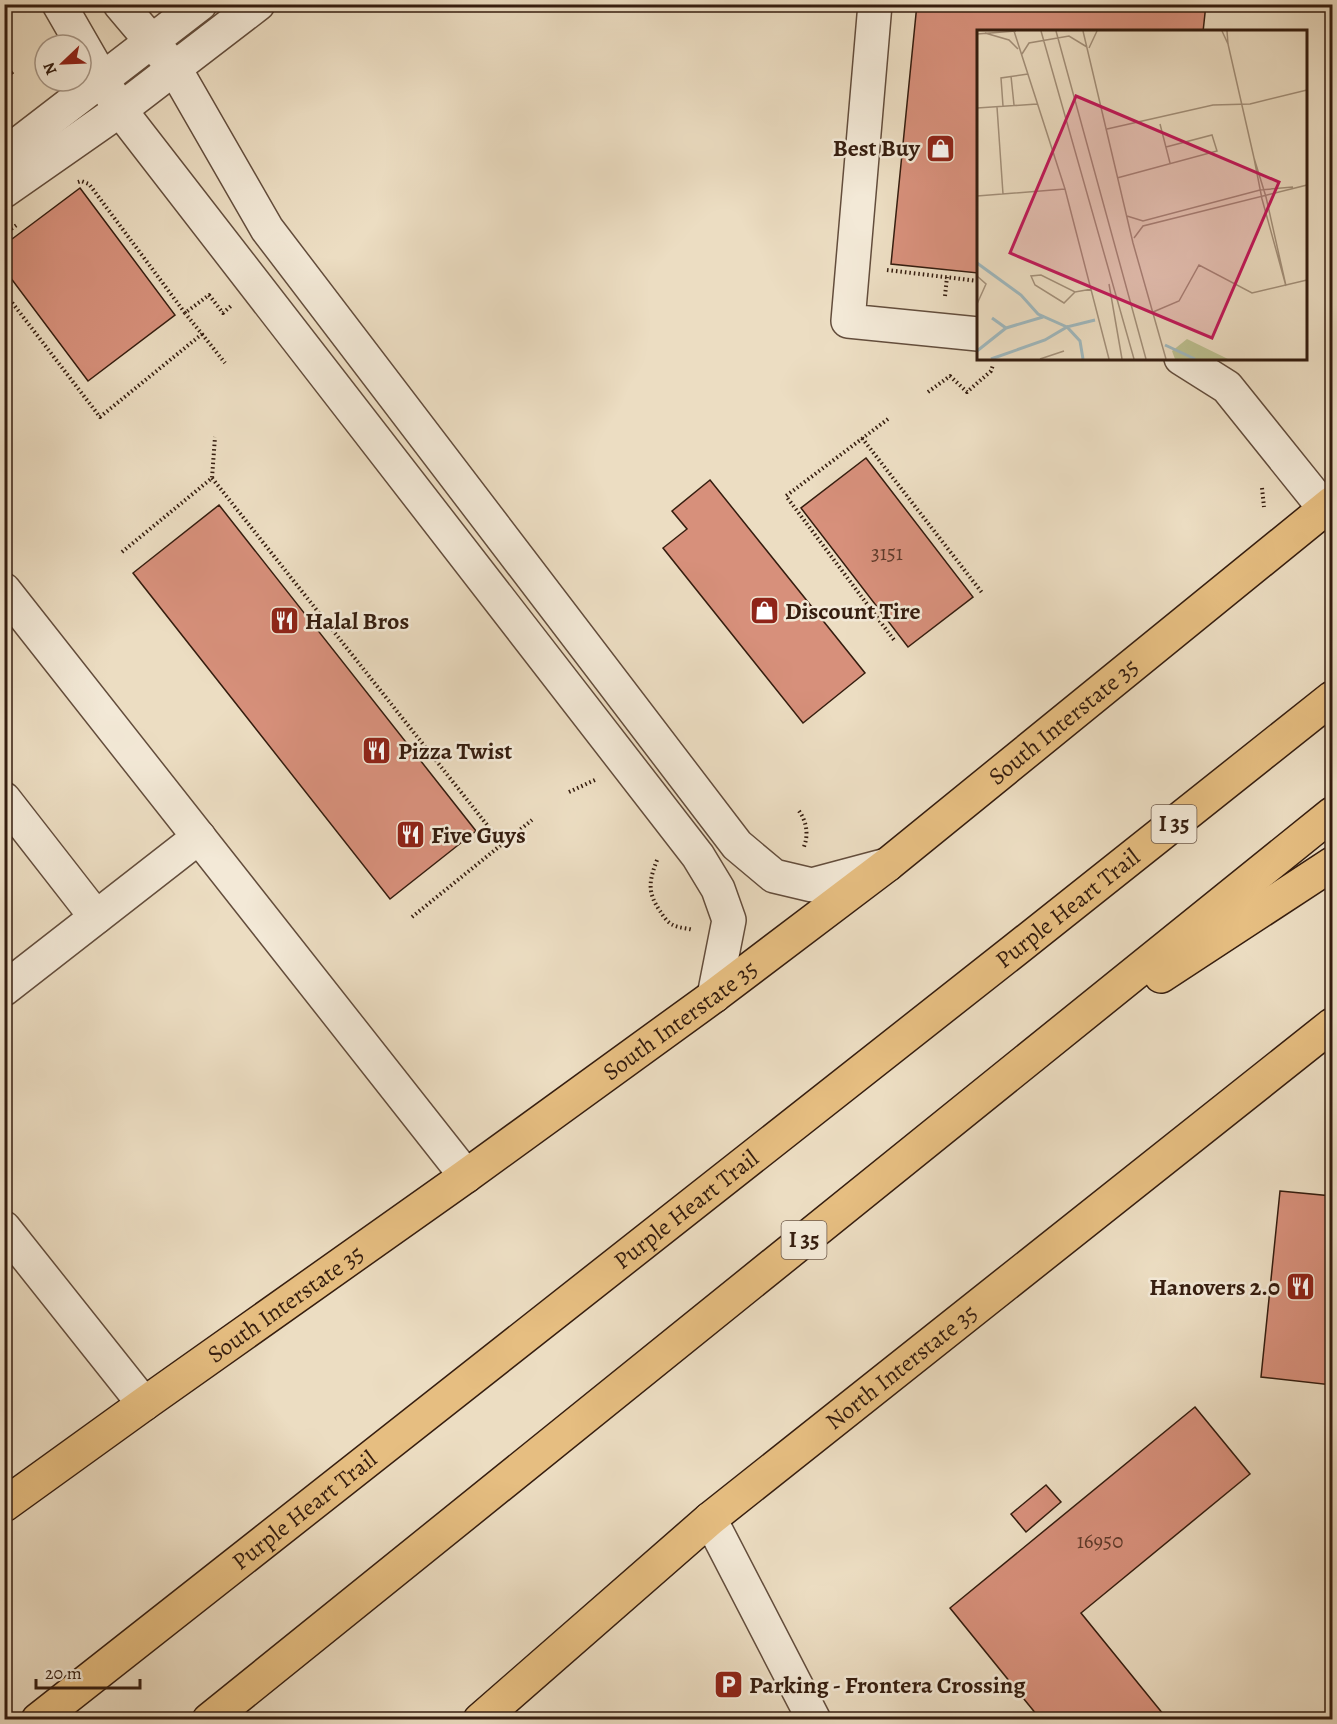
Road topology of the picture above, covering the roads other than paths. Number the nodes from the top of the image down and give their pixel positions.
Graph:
1 (59, 4) edge
2 (120, 4) edge
3 (200, 4) edge
4 (258, 4) edge
5 (875, 4) edge
6 (151, 41) junction
7 (175, 69) junction
8 (102, 79) junction
9 (120, 110) junction
10 (4, 155) edge
11 (4, 191) edge
12 (977, 346) edge
13 (1184, 360) edge
14 (1329, 506) edge
15 (4, 590) edge
16 (1332, 698) edge
17 (4, 799) edge
18 (1332, 814) edge
19 (199, 837) junction
20 (1332, 864) edge
21 (887, 865) junction
22 (96, 917) junction
23 (4, 989) edge
24 (714, 996) junction
25 (1332, 1025) edge
26 (1008, 1075) junction
27 (466, 1176) junction
28 (4, 1228) edge
29 (144, 1404) junction
30 (4, 1505) edge
31 (710, 1519) junction
32 (38, 1719) edge
33 (209, 1719) edge
34 (480, 1719) edge
35 (814, 1719) edge

1 - 8 street
2 - 6 street
3 - 6 street
4 - 7 street
5 - 12 street
6 - 7 street
6 - 8 street
7 - 9 street
7 - 21 street
8 - 9 street
8 - 10 street
9 - 11 street
9 - 24 street
13 - 14 street
14 - 21 main road, South Interstate 35
15 - 19 street
16 - 32 main road, Purple Heart Trail / I 35
17 - 22 street
18 - 26 main road, I 35
19 - 22 street
19 - 27 street
20 - 26 main road
21 - 24 main road, South Interstate 35
22 - 23 street
24 - 27 main road, South Interstate 35
25 - 31 main road, North Interstate 35
26 - 33 main road, I 35
27 - 29 main road, South Interstate 35
28 - 29 street
29 - 30 main road, South Interstate 35
31 - 34 main road, North Interstate 35
31 - 35 street

